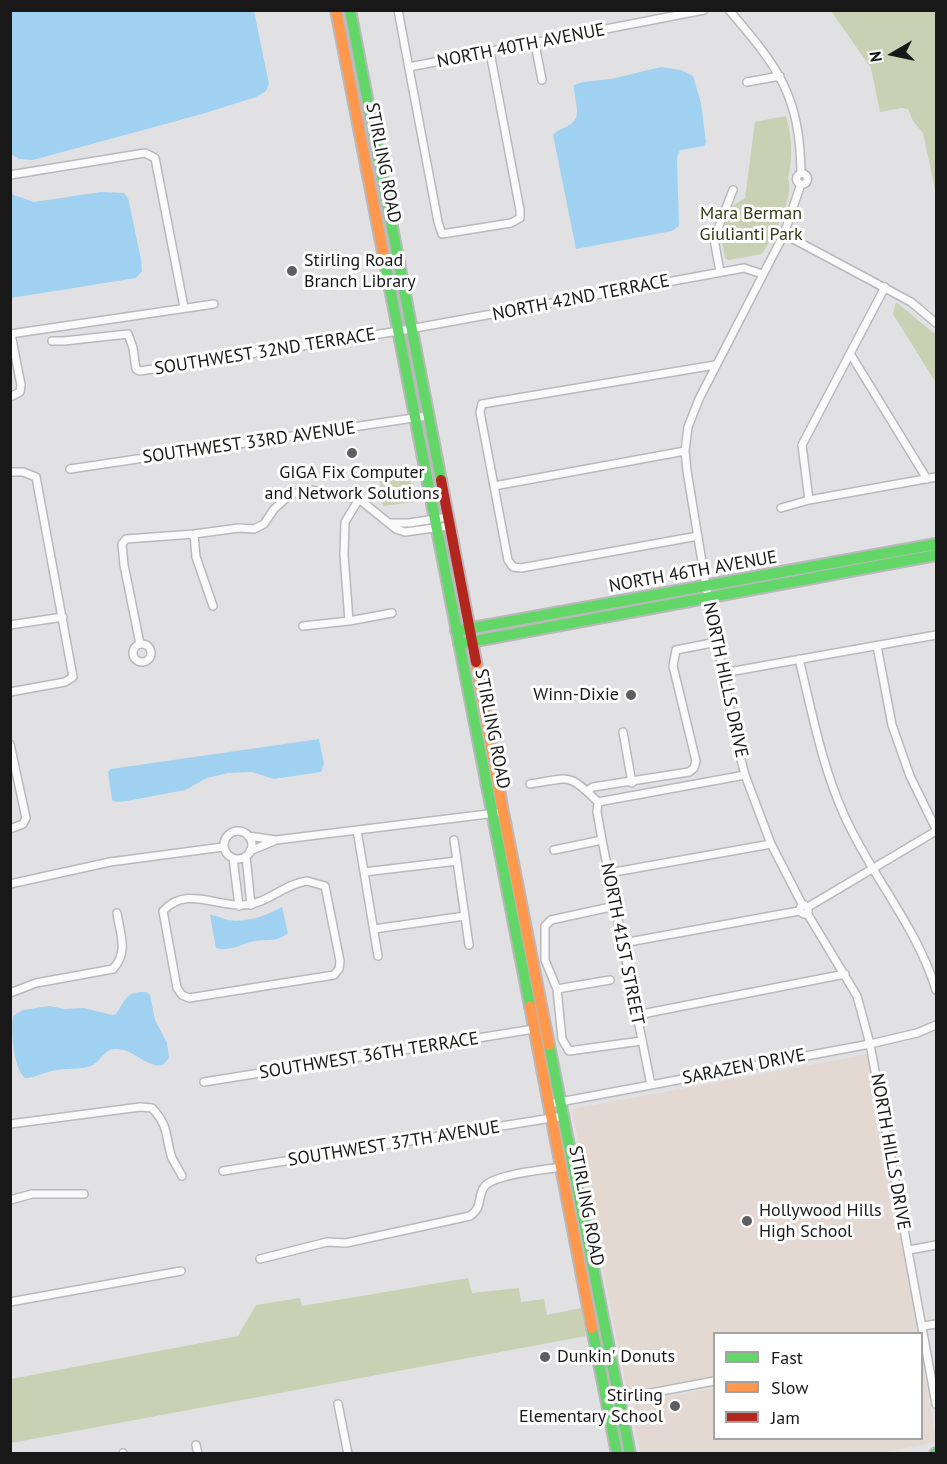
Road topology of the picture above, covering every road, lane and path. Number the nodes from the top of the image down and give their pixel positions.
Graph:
1 (350, 10) edge
2 (398, 10) edge
3 (704, 10) edge
4 (729, 10) edge
5 (337, 16) edge
6 (355, 35) junction
7 (535, 44) junction
8 (490, 52) junction
9 (409, 67) junction
10 (780, 76) junction
11 (542, 80) dead end
12 (747, 82) dead end
13 (370, 115) junction
14 (357, 118) junction
15 (10, 175) edge
16 (733, 189) dead end
17 (784, 234) junction
18 (720, 272) junction
19 (762, 274) junction
20 (885, 287) junction
21 (214, 304) dead end
22 (184, 308) junction
23 (936, 323) edge
24 (411, 329) junction
25 (399, 331) junction
26 (11, 334) edge
27 (52, 340) dead end
28 (851, 355) junction
29 (715, 365) junction
30 (10, 397) edge
31 (428, 416) junction
32 (415, 418) junction
33 (685, 451) junction
34 (70, 470) dead end
35 (10, 472) edge
36 (936, 477) edge
37 (927, 479) junction
38 (494, 486) junction
39 (359, 499) junction
40 (809, 500) junction
41 (781, 508) dead end
42 (419, 521) junction
43 (448, 521) junction
44 (389, 523) junction
45 (409, 523) junction
46 (436, 523) junction
47 (410, 531) junction
48 (194, 534) junction
49 (698, 536) junction
50 (936, 544) edge
51 (936, 555) edge
52 (707, 592) junction
53 (213, 606) dead end
54 (392, 613) dead end
55 (63, 617) junction
56 (349, 621) junction
57 (10, 625) edge
58 (303, 626) dead end
59 (470, 629) junction
60 (456, 631) junction
61 (936, 635) edge
62 (472, 641) junction
63 (717, 642) junction
64 (140, 644) dead end
65 (459, 644) junction
66 (877, 646) junction
67 (799, 659) junction
68 (723, 673) junction
69 (10, 692) edge
70 (623, 732) dead end
71 (10, 744) edge
72 (12, 762) edge
73 (745, 775) junction
74 (632, 783) junction
75 (530, 784) dead end
76 (587, 791) junction
77 (598, 802) junction
78 (503, 812) junction
79 (491, 814) junction
80 (10, 829) edge
81 (357, 830) junction
82 (936, 830) edge
83 (248, 836) junction
84 (276, 840) junction
85 (454, 840) dead end
86 (602, 840) junction
87 (771, 844) junction
88 (224, 847) junction
89 (554, 850) dead end
90 (248, 854) junction
91 (233, 858) junction
92 (457, 861) junction
93 (873, 868) junction
94 (364, 872) junction
95 (609, 873) junction
96 (10, 884) edge
97 (251, 905) junction
98 (239, 906) junction
99 (615, 906) junction
100 (804, 909) junction
101 (117, 913) dead end
102 (465, 916) junction
103 (374, 929) junction
104 (623, 943) junction
105 (469, 945) dead end
106 (378, 956) dead end
107 (845, 974) junction
108 (610, 980) dead end
109 (556, 989) junction
110 (936, 990) edge
111 (10, 993) edge
112 (637, 1015) junction
113 (936, 1025) edge
114 (534, 1029) junction
115 (641, 1041) junction
116 (870, 1044) junction
117 (204, 1082) dead end
118 (651, 1085) junction
119 (561, 1102) junction
120 (549, 1104) junction
121 (564, 1116) junction
122 (552, 1118) junction
123 (10, 1124) edge
124 (561, 1167) junction
125 (223, 1172) dead end
126 (182, 1176) dead end
127 (84, 1194) dead end
128 (10, 1200) edge
129 (936, 1245) edge
130 (909, 1250) junction
131 (260, 1259) dead end
132 (181, 1271) dead end
133 (10, 1302) edge
134 (936, 1324) edge
135 (923, 1326) junction
136 (924, 1344) edge
137 (713, 1382) edge
138 (602, 1383) junction
139 (620, 1399) junction
140 (936, 1403) edge
141 (338, 1404) dead end
142 (196, 1445) dead end
143 (198, 1454) edge
144 (348, 1454) edge
145 (616, 1454) edge
146 (630, 1454) edge

1 - 6 main road, STIRLING ROAD
2 - 9 street
3 - 7 street, NORTH 40TH AVENUE
4 - 10 street
5 - 6 main road
5 - 14 main road, STIRLING ROAD
6 - 13 main road, STIRLING ROAD
7 - 8 street, NORTH 40TH AVENUE
7 - 11 street
8 - 9 street, NORTH 40TH AVENUE
8 - 9 street
10 - 12 street
10 - 17 street, NORTH HILLS DRIVE
13 - 14 main road
13 - 24 main road, STIRLING ROAD
14 - 25 main road, STIRLING ROAD
15 - 22 street
16 - 18 street
17 - 19 street, NORTH HILLS DRIVE
17 - 20 street
18 - 19 street, NORTH 42ND TERRACE
18 - 24 street, NORTH 42ND TERRACE
19 - 29 street, NORTH HILLS DRIVE
20 - 23 street
20 - 28 street
21 - 22 street
22 - 26 street
24 - 25 street, NORTH 42ND TERRACE
24 - 31 main road, STIRLING ROAD
25 - 27 street, SOUTHWEST 32ND TERRACE
25 - 32 main road, STIRLING ROAD
26 - 30 street
28 - 37 street
28 - 40 street
29 - 33 street, NORTH HILLS DRIVE
29 - 38 street
31 - 32 street, SOUTHWEST 33RD AVENUE
31 - 43 main road, STIRLING ROAD
32 - 34 street, SOUTHWEST 33RD AVENUE
32 - 46 main road, STIRLING ROAD
33 - 38 street
33 - 49 street, NORTH HILLS DRIVE
35 - 55 street
36 - 37 street
37 - 40 street
38 - 49 street
39 - 44 street
39 - 48 street
39 - 56 street
40 - 41 street
42 - 44 street
42 - 45 street
42 - 46 street
43 - 46 street
43 - 59 main road, STIRLING ROAD
44 - 45 street
44 - 47 street
45 - 47 street
46 - 47 street
46 - 60 main road, STIRLING ROAD
48 - 53 street
48 - 64 street
49 - 52 street, NORTH HILLS DRIVE
50 - 52 main road, NORTH 46TH AVENUE
51 - 52 main road, NORTH 46TH AVENUE
52 - 59 main road, NORTH 46TH AVENUE
52 - 62 main road, NORTH 46TH AVENUE
52 - 63 street, NORTH HILLS DRIVE
54 - 56 street
55 - 57 street
55 - 69 street
56 - 58 street
59 - 60 main road, NORTH 46TH AVENUE
59 - 62 main road, STIRLING ROAD
60 - 65 main road, STIRLING ROAD
61 - 66 street
62 - 65 main road, NORTH 46TH AVENUE
62 - 78 main road, STIRLING ROAD
63 - 68 street, NORTH HILLS DRIVE
63 - 74 street
65 - 79 main road, STIRLING ROAD
66 - 67 street
66 - 82 street
67 - 68 street
67 - 93 street
68 - 73 street, NORTH HILLS DRIVE
70 - 74 street
71 - 72 street
72 - 80 street
73 - 77 street
73 - 87 street, NORTH HILLS DRIVE
74 - 76 street
75 - 76 street
76 - 77 street
77 - 86 street, NORTH 41ST STREET
78 - 79 street
78 - 119 main road, STIRLING ROAD
79 - 81 street
79 - 114 main road, STIRLING ROAD
81 - 84 street
81 - 94 street
82 - 93 street
83 - 84 street
83 - 88 street
83 - 90 street
84 - 90 street
85 - 92 street
86 - 89 street
86 - 95 street, NORTH 41ST STREET
87 - 95 street
87 - 100 street, NORTH HILLS DRIVE
88 - 91 street
88 - 96 street
90 - 91 street
90 - 97 street
91 - 98 street
92 - 94 street
92 - 102 street
93 - 100 street
93 - 110 street
94 - 103 street
95 - 99 street, NORTH 41ST STREET
97 - 98 street
97 - 98 street
99 - 104 street, NORTH 41ST STREET
99 - 109 street
100 - 104 street
100 - 107 street, NORTH HILLS DRIVE
101 - 111 street
102 - 103 street
102 - 105 street
103 - 106 street
104 - 112 street, NORTH 41ST STREET
107 - 112 street
107 - 116 street, NORTH HILLS DRIVE
108 - 109 street
109 - 115 street
112 - 115 street, NORTH 41ST STREET
113 - 116 street, SARAZEN DRIVE
114 - 117 street, SOUTHWEST 36TH TERRACE
114 - 120 main road, STIRLING ROAD
115 - 118 street, NORTH 41ST STREET
116 - 118 street, SARAZEN DRIVE
116 - 130 street, NORTH HILLS DRIVE
118 - 119 street, SARAZEN DRIVE
119 - 120 street, SARAZEN DRIVE
119 - 121 main road, STIRLING ROAD
120 - 122 main road, STIRLING ROAD
121 - 122 street, SOUTHWEST 37TH AVENUE
121 - 139 main road, STIRLING ROAD
122 - 124 main road, STIRLING ROAD
122 - 125 street, SOUTHWEST 37TH AVENUE
123 - 126 street
124 - 131 street
124 - 138 main road, STIRLING ROAD
127 - 128 street
129 - 130 street
130 - 135 street, NORTH HILLS DRIVE
132 - 133 street
134 - 135 street
135 - 136 street, NORTH HILLS DRIVE
136 - 140 street, NORTH HILLS DRIVE
137 - 139 street
138 - 139 main road
138 - 145 main road, STIRLING ROAD
139 - 146 main road, STIRLING ROAD
141 - 144 street
142 - 143 street

